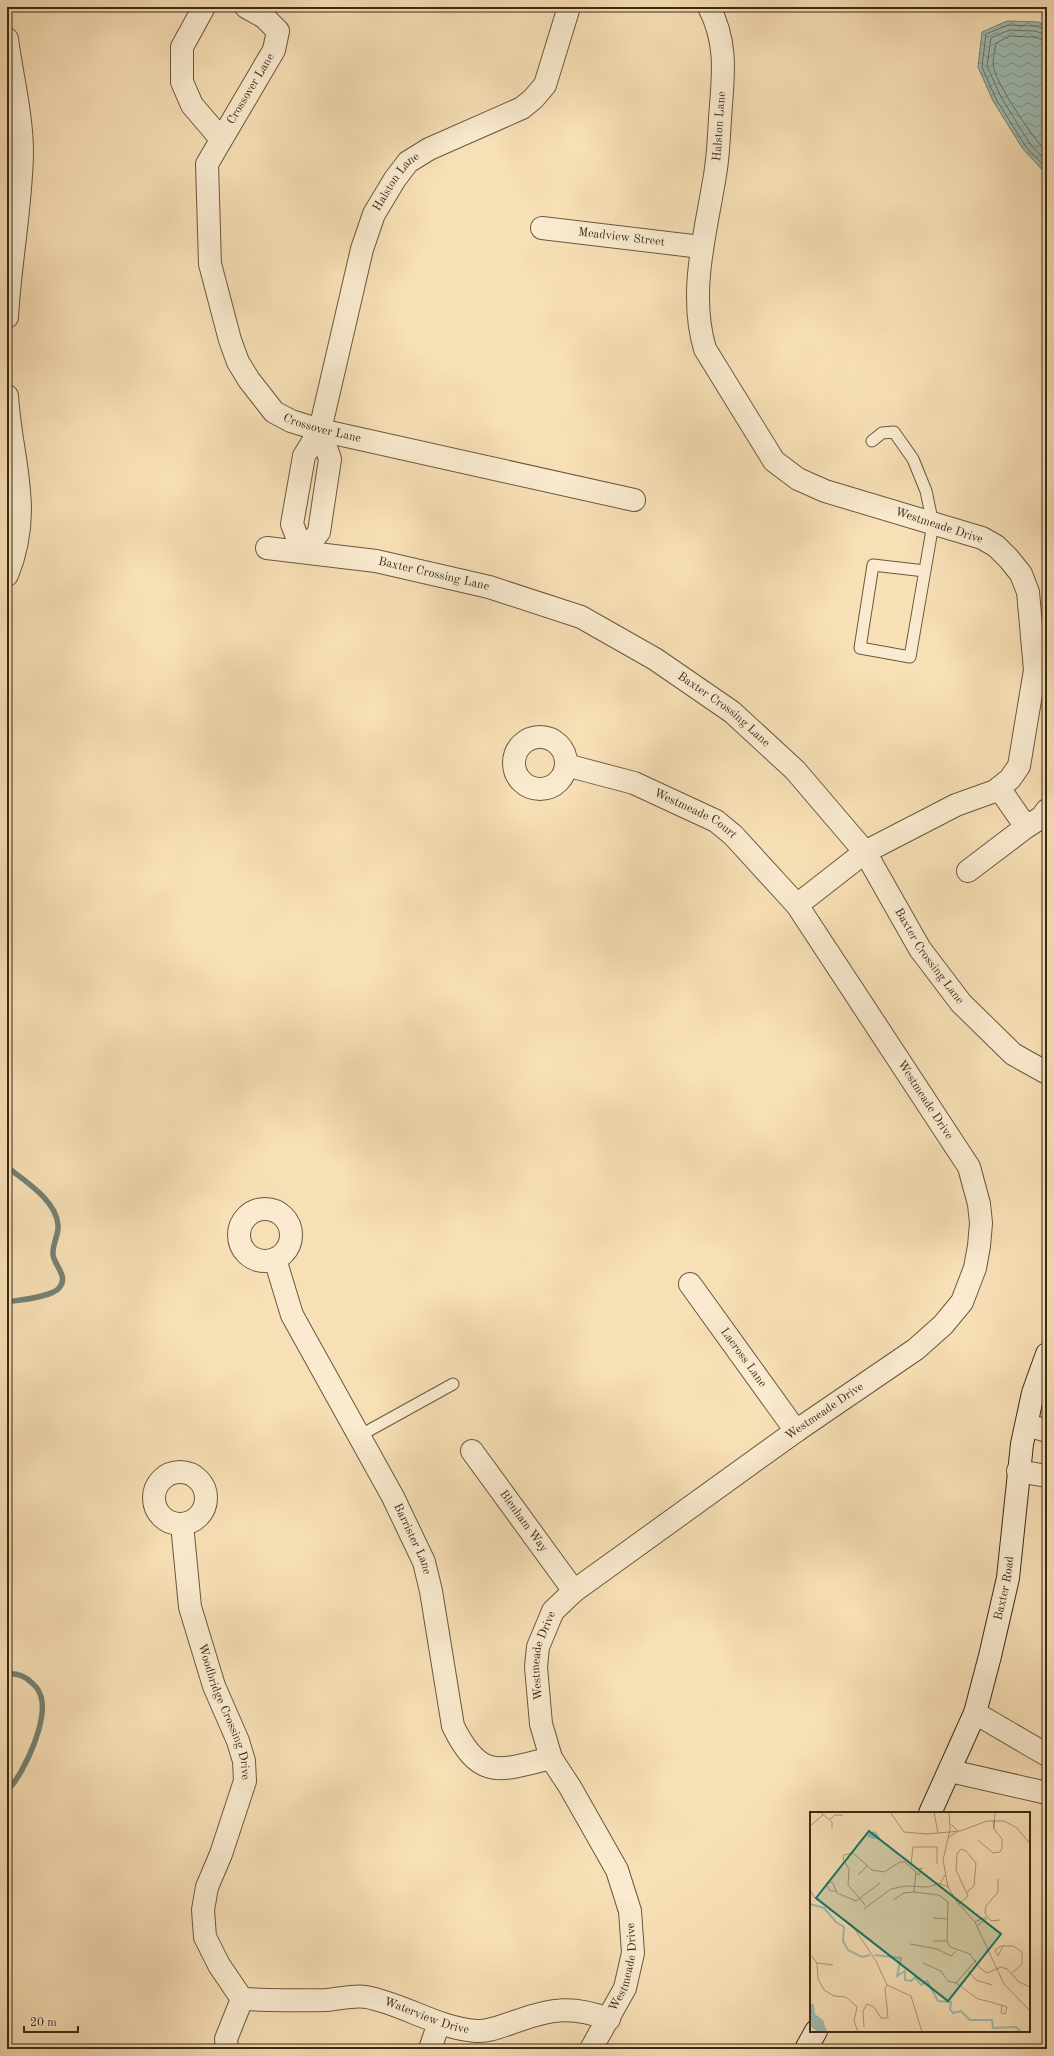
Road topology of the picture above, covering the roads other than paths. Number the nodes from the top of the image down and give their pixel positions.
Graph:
1 (204, 7) edge
2 (246, 7) edge
3 (569, 7) edge
4 (709, 7) edge
5 (7, 39) edge
6 (221, 139) junction
7 (542, 228) dead end
8 (701, 247) junction
9 (7, 317) edge
10 (7, 396) edge
11 (320, 430) junction
12 (872, 441) dead end
13 (634, 500) dead end
14 (933, 524) junction
15 (267, 548) dead end
16 (302, 552) junction
17 (925, 571) junction
18 (7, 575) edge
19 (1041, 670) edge
20 (566, 765) dead end
21 (999, 788) junction
22 (1047, 810) edge
23 (1026, 827) junction
24 (865, 852) junction
25 (968, 871) dead end
26 (797, 905) junction
27 (1047, 1073) edge
28 (275, 1259) dead end
29 (690, 1284) dead end
30 (1047, 1354) edge
31 (453, 1384) dead end
32 (1037, 1428) edge
33 (796, 1431) junction
34 (359, 1436) junction
35 (472, 1451) dead end
36 (1018, 1471) junction
37 (1047, 1476) edge
38 (182, 1524) dead end
39 (574, 1591) junction
40 (975, 1713) junction
41 (1047, 1755) edge
42 (552, 1758) junction
43 (950, 1771) junction
44 (1047, 1792) edge
45 (930, 1812) edge
46 (242, 1999) junction
47 (609, 2019) junction
48 (439, 2023) junction
49 (815, 2032) edge
50 (227, 2049) edge
51 (430, 2049) edge
52 (591, 2049) edge
53 (806, 2049) edge

1 - 6 street, Crossover Lane
2 - 6 street, Crossover Lane
3 - 11 street, Halston Lane
4 - 8 street, Halston Lane
5 - 9 street
6 - 11 street, Crossover Lane
7 - 8 street, Meadview Street
8 - 14 street, Westmeade Drive
10 - 18 street
11 - 13 street, Crossover Lane
11 - 16 street
12 - 14 lane
14 - 17 lane
14 - 19 street, Westmeade Drive
15 - 16 street, Baxter Crossing Lane
16 - 24 street, Baxter Crossing Lane
17 - 17 lane
19 - 21 street, Westmeade Drive
20 - 26 street, Westmeade Court
21 - 23 street
21 - 24 street, Westmeade Drive
22 - 23 street
23 - 25 street
24 - 26 street, Westmeade Drive
24 - 27 street, Baxter Crossing Lane
26 - 33 street, Westmeade Drive
28 - 34 street, Barrister Lane
29 - 33 street, Lacross Lane
30 - 32 street, Baxter Road
31 - 34 lane
32 - 36 street, Baxter Road
33 - 39 street, Westmeade Drive
34 - 42 street, Barrister Lane
35 - 39 street, Blenham Way
36 - 37 street
36 - 40 street, Baxter Road
38 - 46 street, Woodbridge Crossing Drive
39 - 42 street, Westmeade Drive
40 - 41 street
40 - 43 street, Baxter Road
42 - 47 street, Westmeade Drive
43 - 44 street
43 - 45 street, Baxter Road
46 - 48 street, Waterview Drive
46 - 50 street
47 - 48 street, Waterview Drive
47 - 52 street, Westmeade Drive
48 - 51 street
49 - 53 street

